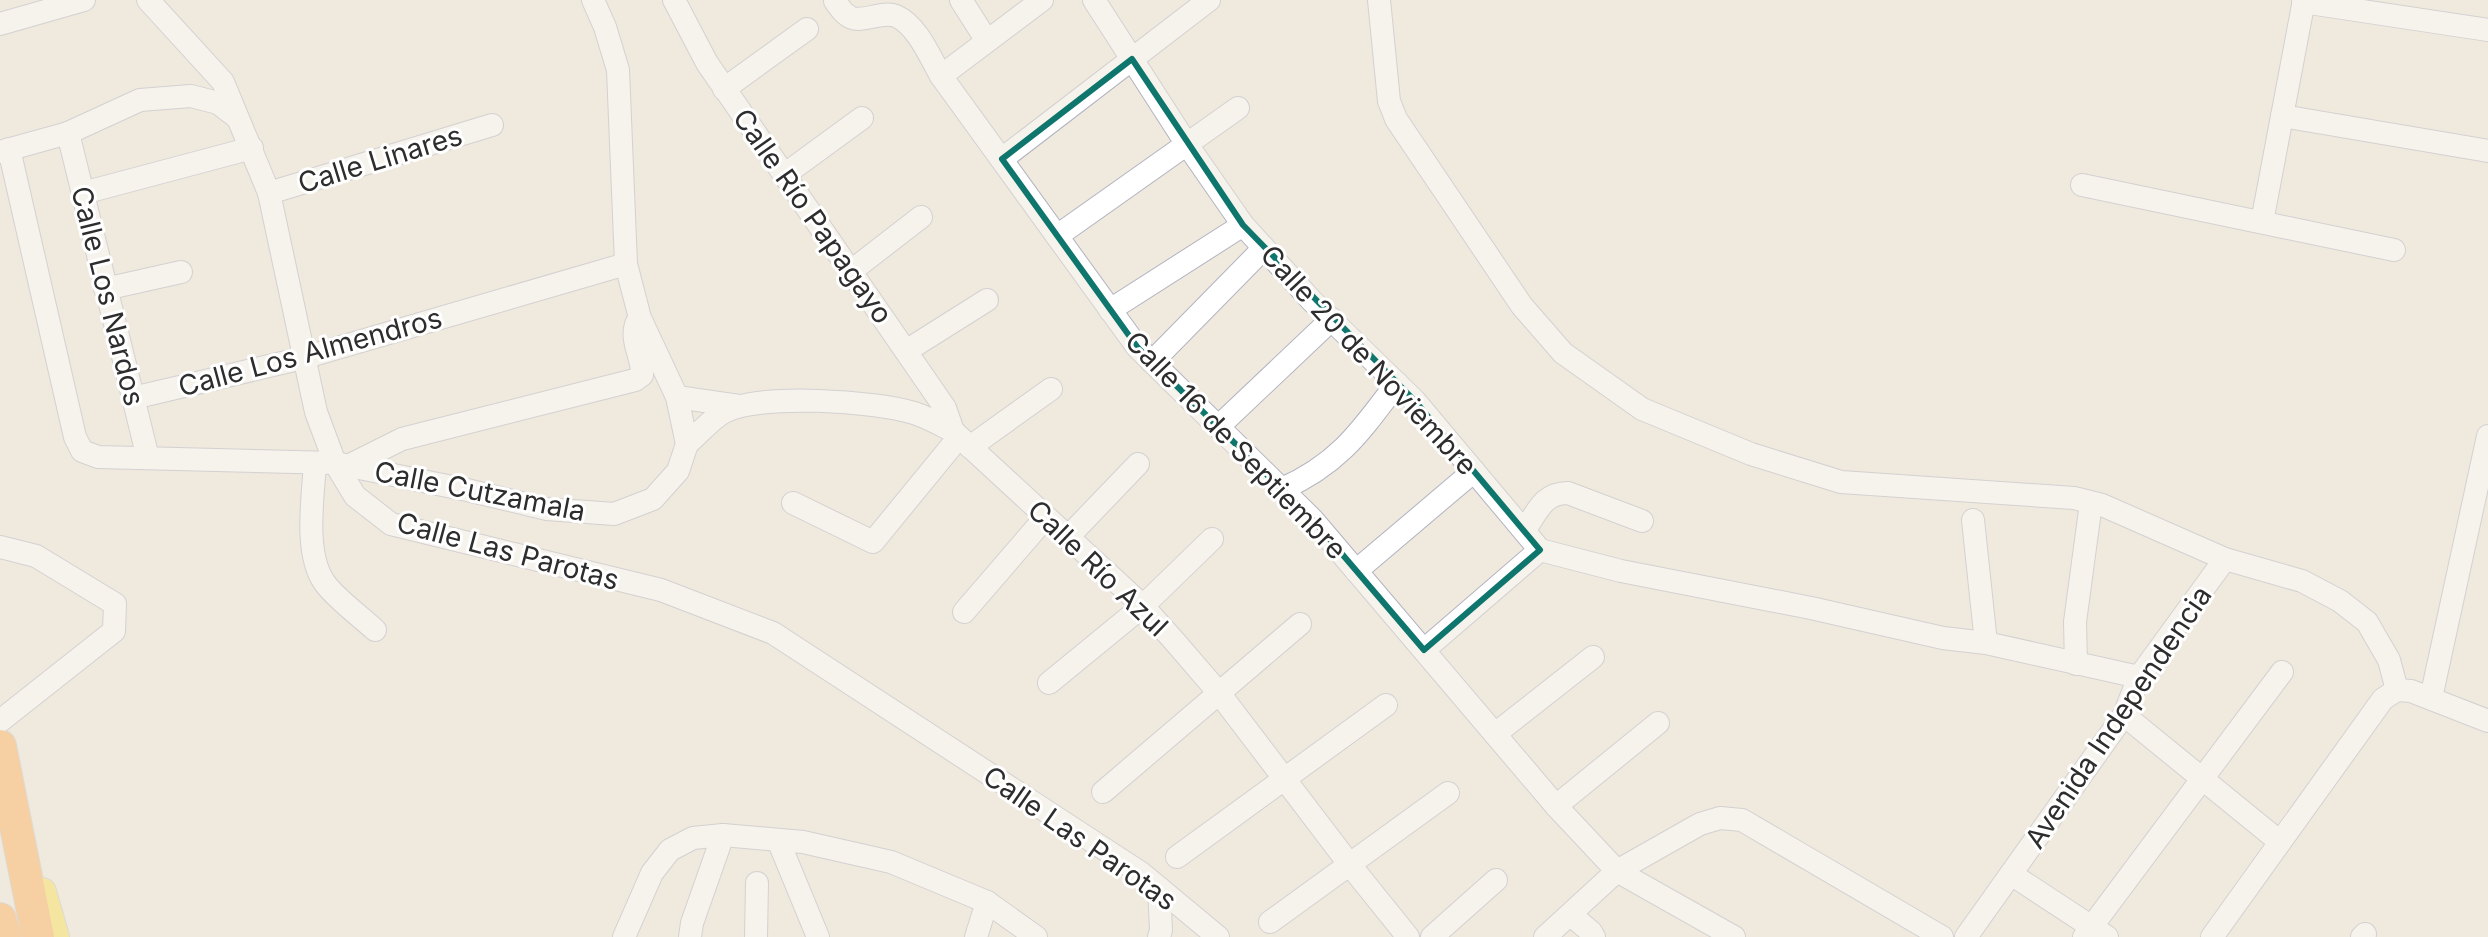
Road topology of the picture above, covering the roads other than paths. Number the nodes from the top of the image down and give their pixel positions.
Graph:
1 (84, 0) edge
2 (148, 0) edge
3 (593, 0) edge
4 (674, 0) edge
5 (961, 0) edge
6 (1042, 0) edge
7 (1094, 0) edge
8 (1209, 0) edge
9 (1379, 0) edge
10 (835, 1) edge
11 (2303, 1) edge
12 (0, 24) edge
13 (807, 29) dead end
14 (2488, 30) edge
15 (987, 41) junction
16 (1132, 59) junction
17 (941, 76) junction
18 (724, 89) junction
19 (1238, 108) dead end
20 (235, 116) junction
21 (2282, 116) junction
22 (862, 118) dead end
23 (492, 125) dead end
24 (68, 133) junction
25 (1186, 143) junction
26 (252, 148) junction
27 (5, 151) edge
28 (2488, 151) edge
29 (1002, 159) junction
30 (784, 175) junction
31 (2082, 185) dead end
32 (83, 193) junction
33 (269, 193) junction
34 (921, 217) dead end
35 (2262, 222) junction
36 (1243, 225) junction
37 (1057, 236) junction
38 (1264, 248) junction
39 (2394, 250) dead end
40 (626, 264) junction
41 (181, 272) dead end
42 (850, 272) junction
43 (105, 289) junction
44 (987, 300) dead end
45 (1110, 310) junction
46 (640, 318) junction
47 (1332, 319) junction
48 (906, 351) junction
49 (303, 358) junction
50 (1152, 362) junction
51 (1397, 383) junction
52 (1051, 389) dead end
53 (677, 397) junction
54 (133, 398) junction
55 (742, 407) junction
56 (1218, 427) junction
57 (2488, 436) edge
58 (961, 438) junction
59 (687, 444) junction
60 (148, 458) junction
61 (333, 464) junction
62 (1138, 464) dead end
63 (1474, 471) junction
64 (1282, 489) junction
65 (793, 503) dead end
66 (2091, 503) junction
67 (1045, 518) junction
68 (1973, 520) dead end
69 (1642, 521) dead end
70 (1525, 530) junction
71 (1067, 538) junction
72 (1212, 539) dead end
73 (0, 547) edge
74 (1540, 550) junction
75 (2225, 559) junction
76 (1356, 571) junction
77 (1143, 606) junction
78 (964, 612) dead end
79 (1300, 624) dead end
80 (375, 630) dead end
81 (1986, 643) junction
82 (1424, 650) junction
83 (1593, 657) dead end
84 (2076, 664) junction
85 (2282, 672) dead end
86 (2139, 677) junction
87 (1049, 683) dead end
88 (2397, 690) junction
89 (1219, 693) junction
90 (2431, 698) junction
91 (1386, 705) dead end
92 (2124, 715) junction
93 (0, 721) edge
94 (2488, 721) edge
95 (1658, 723) dead end
96 (1495, 734) junction
97 (1, 750) edge
98 (2201, 778) junction
99 (1285, 780) junction
100 (1103, 792) dead end
101 (1448, 793) dead end
102 (1556, 806) junction
103 (723, 835) junction
104 (778, 840) junction
105 (2280, 842) junction
106 (1177, 857) dead end
107 (1350, 865) junction
108 (1617, 871) junction
109 (2011, 874) junction
110 (1496, 880) dead end
111 (757, 883) dead end
112 (1159, 888) junction
113 (987, 902) junction
114 (1571, 915) junction
115 (0, 919) edge
116 (1270, 922) dead end
117 (2093, 934) edge
118 (5, 937) edge
119 (38, 937) edge
120 (55, 937) edge
121 (624, 937) edge
122 (690, 937) edge
123 (756, 937) edge
124 (818, 937) edge
125 (976, 937) edge
126 (1036, 937) edge
127 (1159, 937) edge
128 (1218, 937) edge
129 (1408, 937) edge
130 (1432, 937) edge
131 (1545, 937) edge
132 (1594, 937) edge
133 (1734, 937) edge
134 (1942, 937) edge
135 (1966, 937) edge
136 (2212, 937) edge

1 - 12 street
2 - 20 street, Calle Las Parotas
3 - 40 street
4 - 18 street, Calle Río Papagayo
5 - 15 street
6 - 15 street
7 - 16 street, Calle 20 de Noviembre
8 - 16 street
9 - 66 street
10 - 17 street, Calle 16 de Septiembre
11 - 14 street
11 - 21 street
13 - 18 street
15 - 17 street
16 - 25 street, Calle 20 de Noviembre
16 - 29 street
17 - 29 street, Calle 16 de Septiembre
18 - 30 street, Calle Río Papagayo
19 - 25 street
20 - 24 street
20 - 26 street, Calle Las Parotas
21 - 28 street
21 - 35 street
22 - 30 street
23 - 33 street, Calle Linares
24 - 27 street
24 - 32 street, Calle Los Nardos
25 - 36 street, Calle 20 de Noviembre
25 - 37 street
26 - 32 street
26 - 33 street, Calle Las Parotas
27 - 60 street, Calle Cutzamala
29 - 37 street, Calle 16 de Septiembre
30 - 42 street, Calle Río Papagayo
31 - 35 street
32 - 43 street, Calle Los Nardos
33 - 49 street, Calle Las Parotas
34 - 42 street
35 - 39 street
36 - 38 street, Calle 20 de Noviembre
36 - 45 street
37 - 45 street, Calle 16 de Septiembre
38 - 47 street, Calle 20 de Noviembre
38 - 50 street
40 - 46 street
40 - 49 street, Calle Los Almendros
41 - 43 street
42 - 48 street, Calle Río Papagayo
43 - 54 street, Calle Los Nardos
44 - 48 street
45 - 50 street, Calle 16 de Septiembre
46 - 53 street
46 - 61 street
47 - 51 street, Calle 20 de Noviembre
47 - 56 street
48 - 58 street, Calle Río Papagayo
49 - 54 street, Calle Los Almendros
49 - 61 street, Calle Las Parotas
50 - 56 street, Calle 16 de Septiembre
51 - 63 street, Calle 20 de Noviembre
51 - 64 street
52 - 58 street
53 - 55 street
53 - 59 street
54 - 60 street, Calle Los Nardos
55 - 58 street, Calle Río Azul
55 - 59 street, Calle Río Azul
56 - 64 street, Calle 16 de Septiembre
57 - 90 street
58 - 65 street
58 - 67 street, Calle Río Azul
59 - 61 street, Calle Cutzamala
60 - 61 street, Calle Cutzamala
61 - 80 street
61 - 112 street, Calle Las Parotas
62 - 71 street
63 - 70 street, Calle 20 de Noviembre
63 - 76 street
64 - 76 street, Calle 16 de Septiembre
66 - 75 street
66 - 84 street
67 - 71 street, Calle Río Azul
67 - 78 street
68 - 81 street
69 - 70 street
70 - 74 street, Calle 20 de Noviembre
71 - 77 street, Calle Río Azul
72 - 77 street
73 - 93 street
74 - 81 street
74 - 82 street
75 - 86 street, Avenida Independencia
75 - 88 street
76 - 82 street, Calle 16 de Septiembre
77 - 87 street
77 - 89 street, Calle Río Azul
79 - 89 street
81 - 84 street
82 - 96 street, Calle 16 de Septiembre
83 - 96 street
84 - 86 street
85 - 98 street
86 - 92 street, Avenida Independencia
88 - 90 street
88 - 105 street
89 - 99 street, Calle Río Azul
89 - 100 street
90 - 94 street
91 - 99 street
92 - 98 street
92 - 109 street, Avenida Independencia
95 - 102 street
96 - 102 street, Calle 16 de Septiembre
97 - 119 highway
97 - 120 main road
98 - 105 street
98 - 117 street
99 - 106 street
99 - 107 street, Calle Río Azul
101 - 107 street
102 - 108 street, Calle 16 de Septiembre
103 - 104 street
103 - 121 street
103 - 122 street
104 - 113 street
104 - 124 street
105 - 136 street
107 - 116 street
107 - 129 street, Calle Río Azul
108 - 114 street
108 - 133 street, Calle 16 de Septiembre
108 - 134 street
109 - 117 street
109 - 135 street, Avenida Independencia
110 - 130 street
111 - 123 street
112 - 127 street
112 - 128 street, Calle Las Parotas
113 - 125 street
113 - 126 street
114 - 131 street
114 - 132 street
115 - 118 highway

